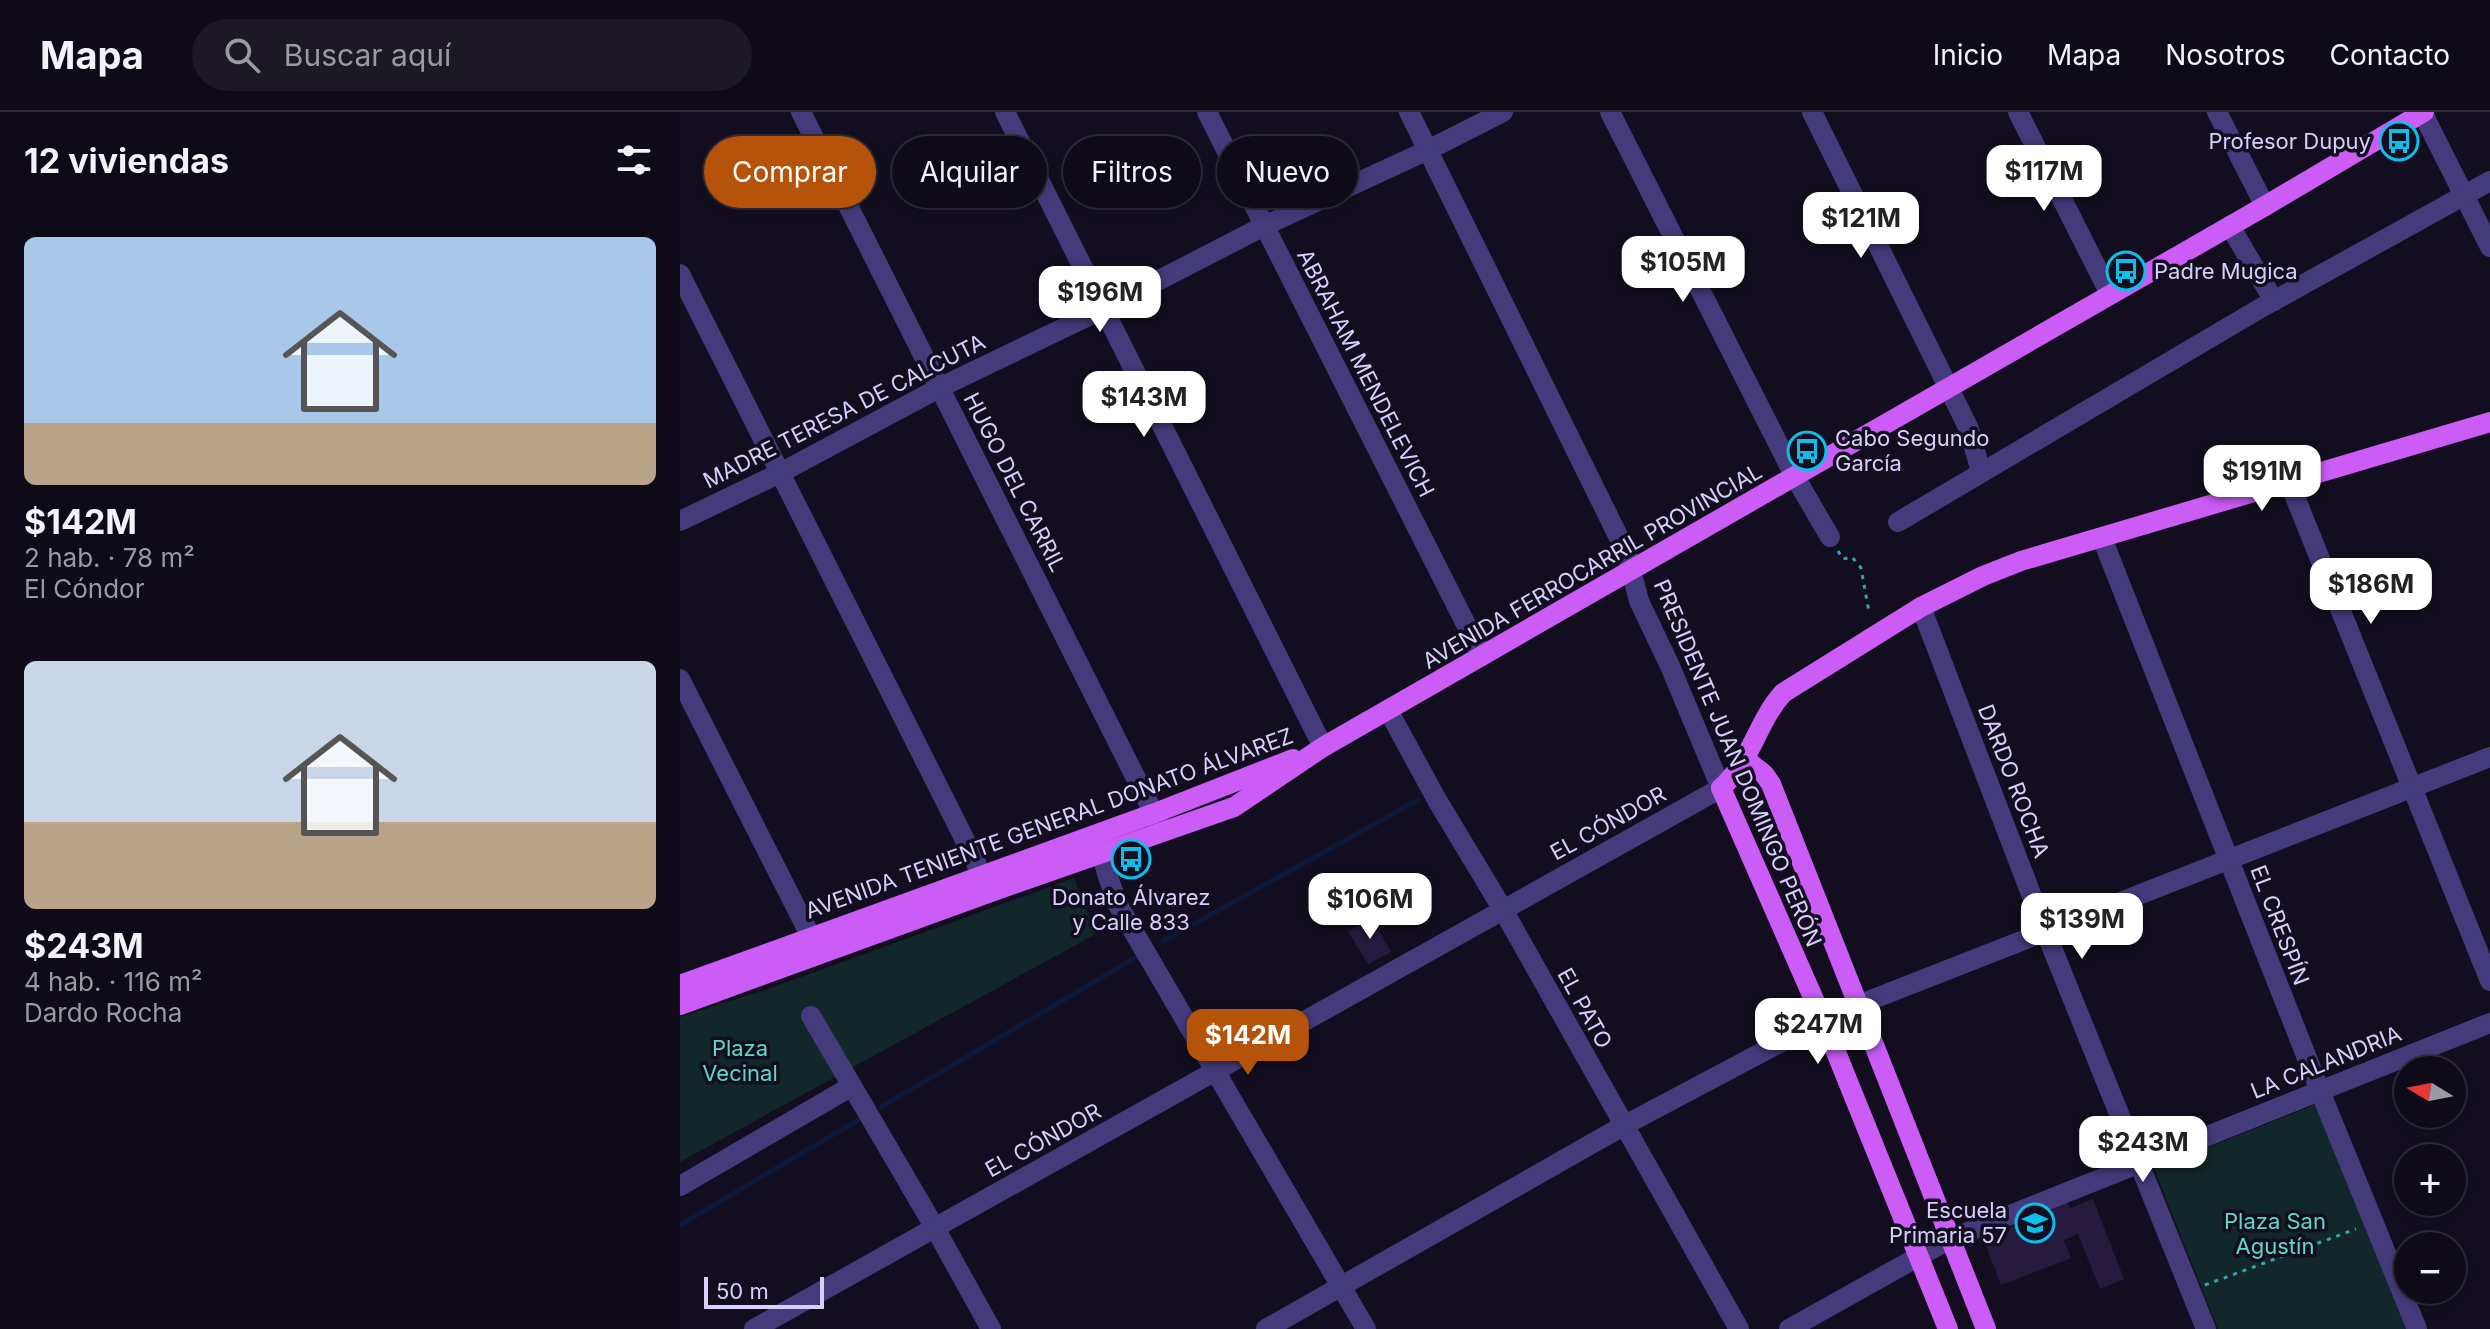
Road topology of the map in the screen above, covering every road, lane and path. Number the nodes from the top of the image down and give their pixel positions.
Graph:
1 (801, 112) edge
2 (1005, 112) edge
3 (1207, 112) edge
4 (1409, 112) edge
5 (1503, 112) edge
6 (1610, 112) edge
7 (1812, 112) edge
8 (2018, 112) edge
9 (2217, 112) edge
10 (2422, 112) edge
11 (1428, 150) junction
12 (2490, 181) edge
13 (2464, 196) junction
14 (2265, 206) junction
15 (1264, 226) junction
16 (2230, 226) junction
17 (2490, 247) edge
18 (680, 274) edge
19 (2110, 294) junction
20 (2274, 301) junction
21 (1103, 309) junction
22 (941, 387) junction
23 (1948, 389) junction
24 (2490, 422) edge
25 (1981, 472) junction
26 (780, 473) junction
27 (1795, 477) junction
28 (2289, 482) junction
29 (680, 521) edge
30 (1898, 522) dead end
31 (1830, 537) joint
32 (2102, 538) junction
33 (1631, 570) junction
34 (1921, 607) junction
35 (1869, 612) dead end
36 (1482, 656) junction
37 (680, 679) edge
38 (1388, 710) junction
39 (1323, 747) junction
40 (2490, 757) edge
41 (1745, 759) junction
42 (2411, 787) junction
43 (1721, 788) junction
44 (1159, 823) junction
45 (1102, 854) junction
46 (2229, 859) junction
47 (985, 885) junction
48 (1502, 908) junction
49 (2046, 933) junction
50 (811, 937) junction
51 (2490, 981) edge
52 (680, 985) edge
53 (680, 1005) edge
54 (1858, 1005) junction
55 (811, 1016) dead end
56 (1823, 1020) junction
57 (2490, 1023) edge
58 (1216, 1069) junction
59 (852, 1086) junction
60 (2320, 1091) junction
61 (1623, 1126) junction
62 (2140, 1161) junction
63 (680, 1186) edge
64 (2373, 1222) junction
65 (935, 1228) junction
66 (1950, 1239) junction
67 (1920, 1257) junction
68 (1342, 1286) junction
69 (2191, 1290) junction
70 (754, 1329) edge
71 (991, 1329) edge
72 (1266, 1329) edge
73 (1366, 1329) edge
74 (1739, 1329) edge
75 (1789, 1329) edge
76 (1948, 1329) edge
77 (1986, 1329) edge
78 (2206, 1329) edge
79 (2417, 1329) edge

1 - 22 street, HUGO DEL CARRIL
2 - 21 street
3 - 15 street, ABRAHAM MENDELEVICH
4 - 11 street, PRESIDENTE JUAN DOMINGO PERÓN
5 - 11 street, MADRE TERESA DE CALCUTA
6 - 27 street
7 - 23 street
8 - 19 street
9 - 14 street
10 - 13 street
10 - 14 main road, AVENIDA FERROCARRIL PROVINCIAL
11 - 15 street, MADRE TERESA DE CALCUTA
11 - 33 street, PRESIDENTE JUAN DOMINGO PERÓN
12 - 13 street
13 - 17 street
13 - 20 street
14 - 16 main road, AVENIDA FERROCARRIL PROVINCIAL
15 - 21 street, MADRE TERESA DE CALCUTA
15 - 36 street, ABRAHAM MENDELEVICH
16 - 19 main road, AVENIDA FERROCARRIL PROVINCIAL
16 - 20 street
18 - 26 street
19 - 23 main road, AVENIDA FERROCARRIL PROVINCIAL
20 - 25 street
21 - 22 street, MADRE TERESA DE CALCUTA
21 - 39 street
22 - 26 street, MADRE TERESA DE CALCUTA
22 - 44 street, HUGO DEL CARRIL
23 - 25 street
23 - 27 main road, AVENIDA FERROCARRIL PROVINCIAL
24 - 28 main road, EL CÓNDOR
25 - 30 street
26 - 29 street, MADRE TERESA DE CALCUTA
26 - 47 street
27 - 31 street
27 - 33 main road, AVENIDA FERROCARRIL PROVINCIAL
28 - 32 main road, EL CÓNDOR
28 - 42 street
31 - 35 path
32 - 34 main road, EL CÓNDOR
32 - 46 street, EL CRESPÍN
33 - 36 main road, AVENIDA FERROCARRIL PROVINCIAL
33 - 43 street, PRESIDENTE JUAN DOMINGO PERÓN
34 - 41 main road, EL CÓNDOR
34 - 49 street, DARDO ROCHA
36 - 38 main road, AVENIDA FERROCARRIL PROVINCIAL
37 - 50 street
38 - 39 main road, AVENIDA FERROCARRIL PROVINCIAL
38 - 48 street, EL PATO
39 - 44 main road, AVENIDA TENIENTE GENERAL DONATO ÁLVAREZ
40 - 42 street
41 - 43 main road, EL CÓNDOR
41 - 54 main road, PRESIDENTE JUAN DOMINGO PERÓN
42 - 46 street
42 - 51 street
43 - 48 street, EL CÓNDOR
43 - 56 main road, PRESIDENTE JUAN DOMINGO PERÓN
44 - 45 main road, AVENIDA TENIENTE GENERAL DONATO ÁLVAREZ
44 - 47 main road, AVENIDA TENIENTE GENERAL DONATO ÁLVAREZ
45 - 47 main road, AVENIDA TENIENTE GENERAL DONATO ÁLVAREZ
45 - 58 street
46 - 49 street
46 - 60 street, EL CRESPÍN
47 - 50 main road, AVENIDA TENIENTE GENERAL DONATO ÁLVAREZ
47 - 53 main road, AVENIDA TENIENTE GENERAL DONATO ÁLVAREZ
48 - 58 street, EL CÓNDOR
48 - 61 street, EL PATO
49 - 54 street
49 - 62 street, DARDO ROCHA
50 - 52 main road, AVENIDA TENIENTE GENERAL DONATO ÁLVAREZ
54 - 66 main road, PRESIDENTE JUAN DOMINGO PERÓN
55 - 59 street
56 - 61 street
56 - 67 main road, PRESIDENTE JUAN DOMINGO PERÓN
57 - 60 street, LA CALANDRIA
58 - 65 street, EL CÓNDOR
58 - 68 street
59 - 63 street
59 - 65 street
60 - 62 street, LA CALANDRIA
60 - 64 street, EL CRESPÍN
61 - 68 street
61 - 74 street, EL PATO
62 - 66 street, LA CALANDRIA
62 - 69 street, DARDO ROCHA
64 - 69 path
64 - 79 street, EL CRESPÍN
65 - 70 street, EL CÓNDOR
65 - 71 street
66 - 67 street, LA CALANDRIA
66 - 77 main road, PRESIDENTE JUAN DOMINGO PERÓN
67 - 75 street, LA CALANDRIA
67 - 76 main road, PRESIDENTE JUAN DOMINGO PERÓN
68 - 72 street
68 - 73 street
69 - 78 street, DARDO ROCHA

